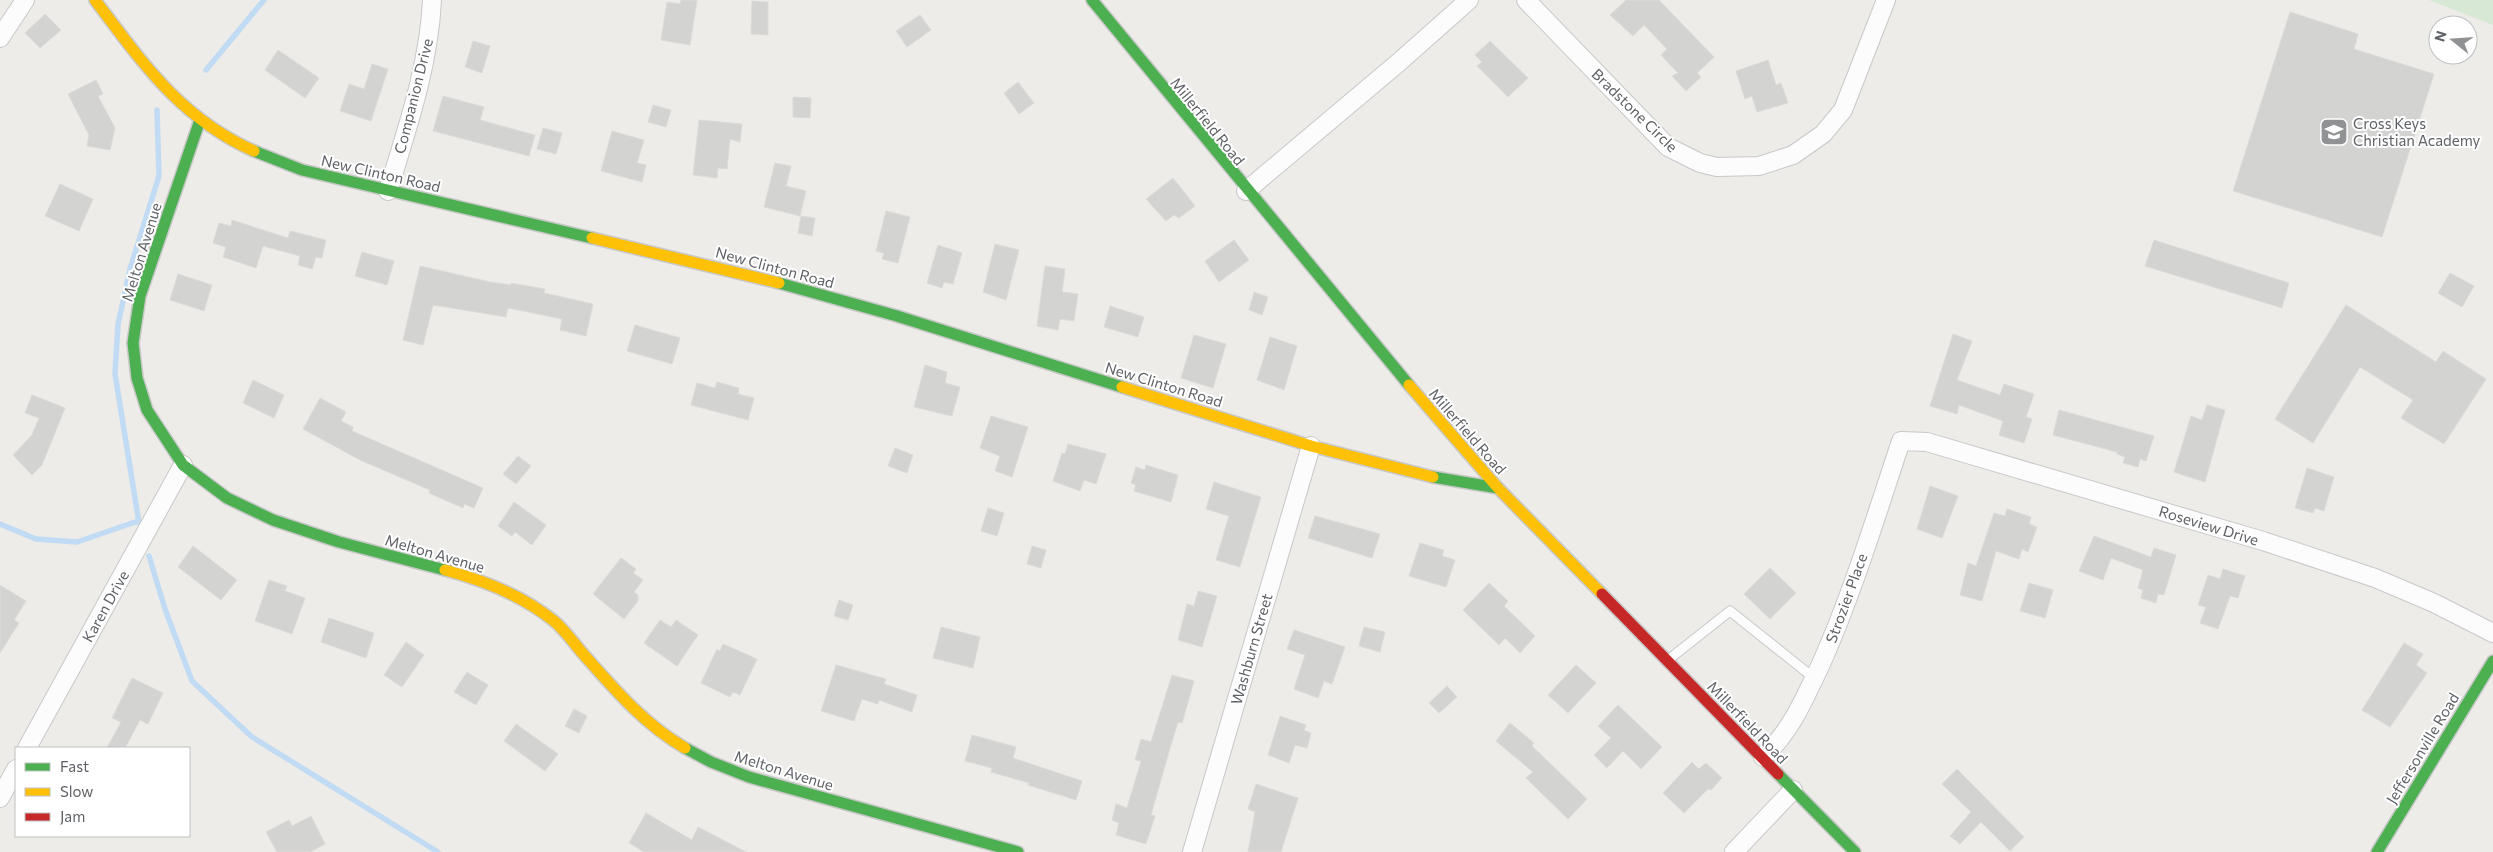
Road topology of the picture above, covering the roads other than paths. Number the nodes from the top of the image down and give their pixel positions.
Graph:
1 (25, 0) edge
2 (95, 0) edge
3 (432, 0) edge
4 (1092, 0) edge
5 (1469, 0) edge
6 (1526, 0) edge
7 (1886, 0) edge
8 (0, 38) edge
9 (200, 120) junction
10 (388, 191) junction
11 (1246, 191) junction
12 (1917, 442) joint
13 (1310, 446) junction
14 (183, 465) junction
15 (1498, 488) junction
16 (2493, 633) edge
17 (1667, 660) junction
18 (2492, 664) edge
19 (1814, 678) junction
20 (28, 747) edge
21 (1763, 757) junction
22 (15, 771) edge
23 (1793, 790) junction
24 (0, 798) edge
25 (1018, 852) edge
26 (1192, 852) edge
27 (1734, 852) edge
28 (1854, 852) edge
29 (2377, 852) edge

1 - 8 street
2 - 9 street, New Clinton Road
3 - 10 street, Companion Drive
4 - 11 street, Millerfield Road
5 - 11 street
6 - 7 street, Bradstone Circle
9 - 10 street, New Clinton Road
9 - 14 street, Melton Avenue
10 - 13 street, New Clinton Road
11 - 15 street, Millerfield Road
12 - 16 street, Roseview Drive
12 - 19 street, Strozier Place
13 - 15 street, New Clinton Road
13 - 26 street, Washburn Street
14 - 20 street, Karen Drive
14 - 25 street, Melton Avenue
15 - 17 street, Millerfield Road
17 - 19 lane
17 - 21 street, Millerfield Road
18 - 29 street, Jeffersonville Road
19 - 21 street, Strozier Place
21 - 23 street, Millerfield Road
22 - 24 street
23 - 27 street
23 - 28 street, Millerfield Road

